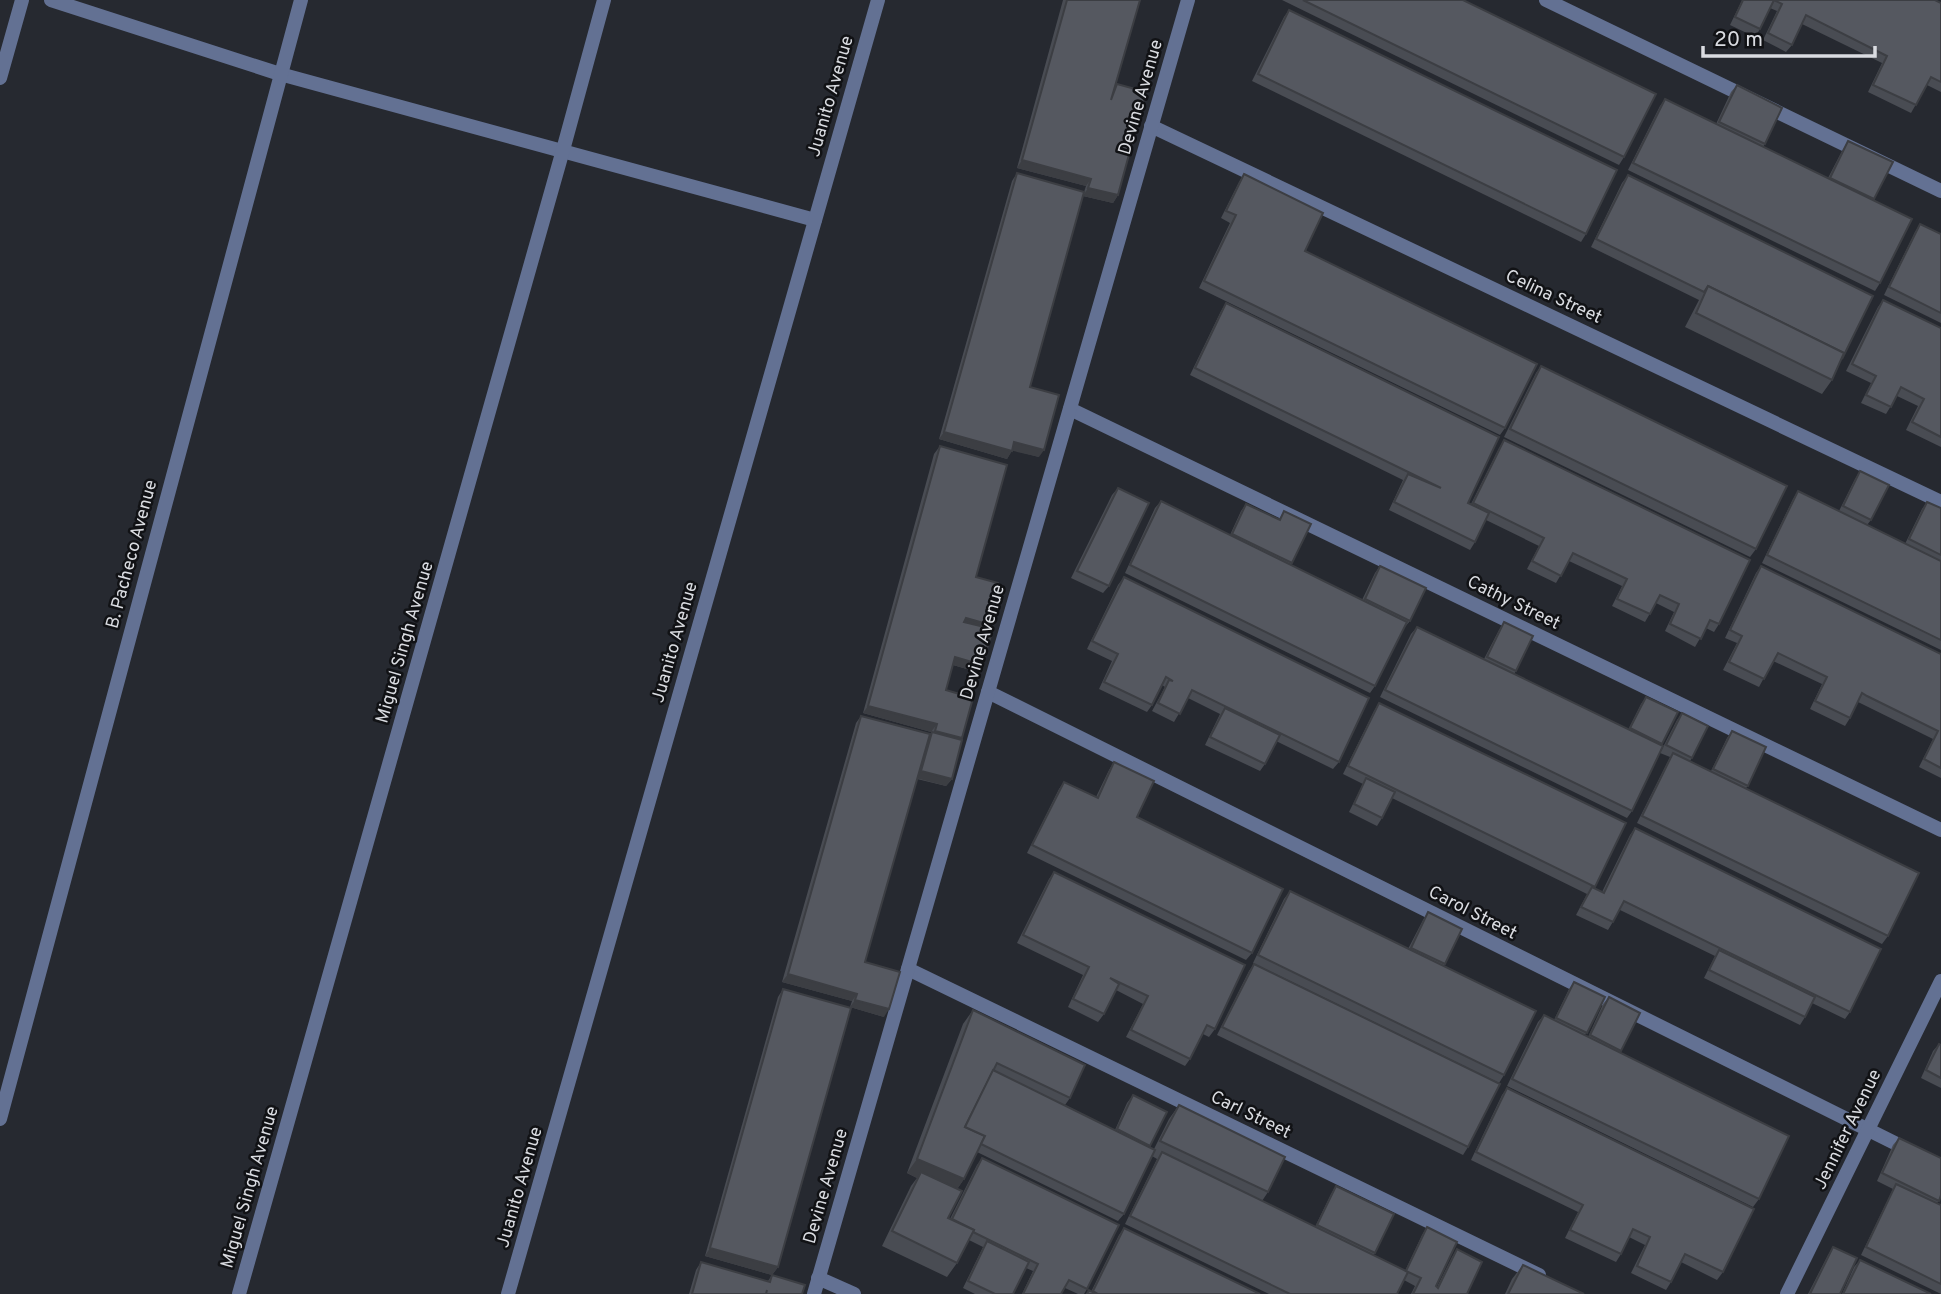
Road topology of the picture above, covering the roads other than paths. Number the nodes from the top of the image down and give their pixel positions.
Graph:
1 (22, 0) edge
2 (51, 0) edge
3 (302, 0) edge
4 (604, 0) edge
5 (878, 0) edge
6 (1188, 0) edge
7 (1546, 0) edge
8 (280, 74) junction
9 (0, 78) edge
10 (1151, 126) junction
11 (564, 150) junction
12 (1941, 191) edge
13 (815, 220) junction
14 (1070, 409) junction
15 (1941, 502) edge
16 (988, 692) junction
17 (1941, 830) edge
18 (908, 969) junction
19 (1941, 981) edge
20 (0, 1119) edge
21 (1868, 1131) junction
22 (1941, 1166) edge
23 (818, 1278) junction
24 (1553, 1282) edge
25 (239, 1294) edge
26 (508, 1294) edge
27 (814, 1294) edge
28 (854, 1294) edge
29 (1787, 1294) edge

1 - 9 street
2 - 8 street
3 - 8 street, B. Pacheco Avenue
4 - 11 street, Miguel Singh Avenue
5 - 13 street, Juanito Avenue
6 - 10 street, Devine Avenue
7 - 12 street
8 - 11 street
8 - 20 street, B. Pacheco Avenue
10 - 14 street, Devine Avenue
10 - 15 street, Celina Street
11 - 13 street
11 - 25 street, Miguel Singh Avenue
13 - 26 street, Juanito Avenue
14 - 16 street, Devine Avenue
14 - 17 street, Cathy Street
16 - 18 street, Devine Avenue
16 - 21 street, Carol Street
18 - 23 street, Devine Avenue
18 - 24 street, Carl Street
19 - 21 street, Jennifer Avenue
21 - 22 street, Carol Street
21 - 29 street, Jennifer Avenue
23 - 27 street, Devine Avenue
23 - 28 street

